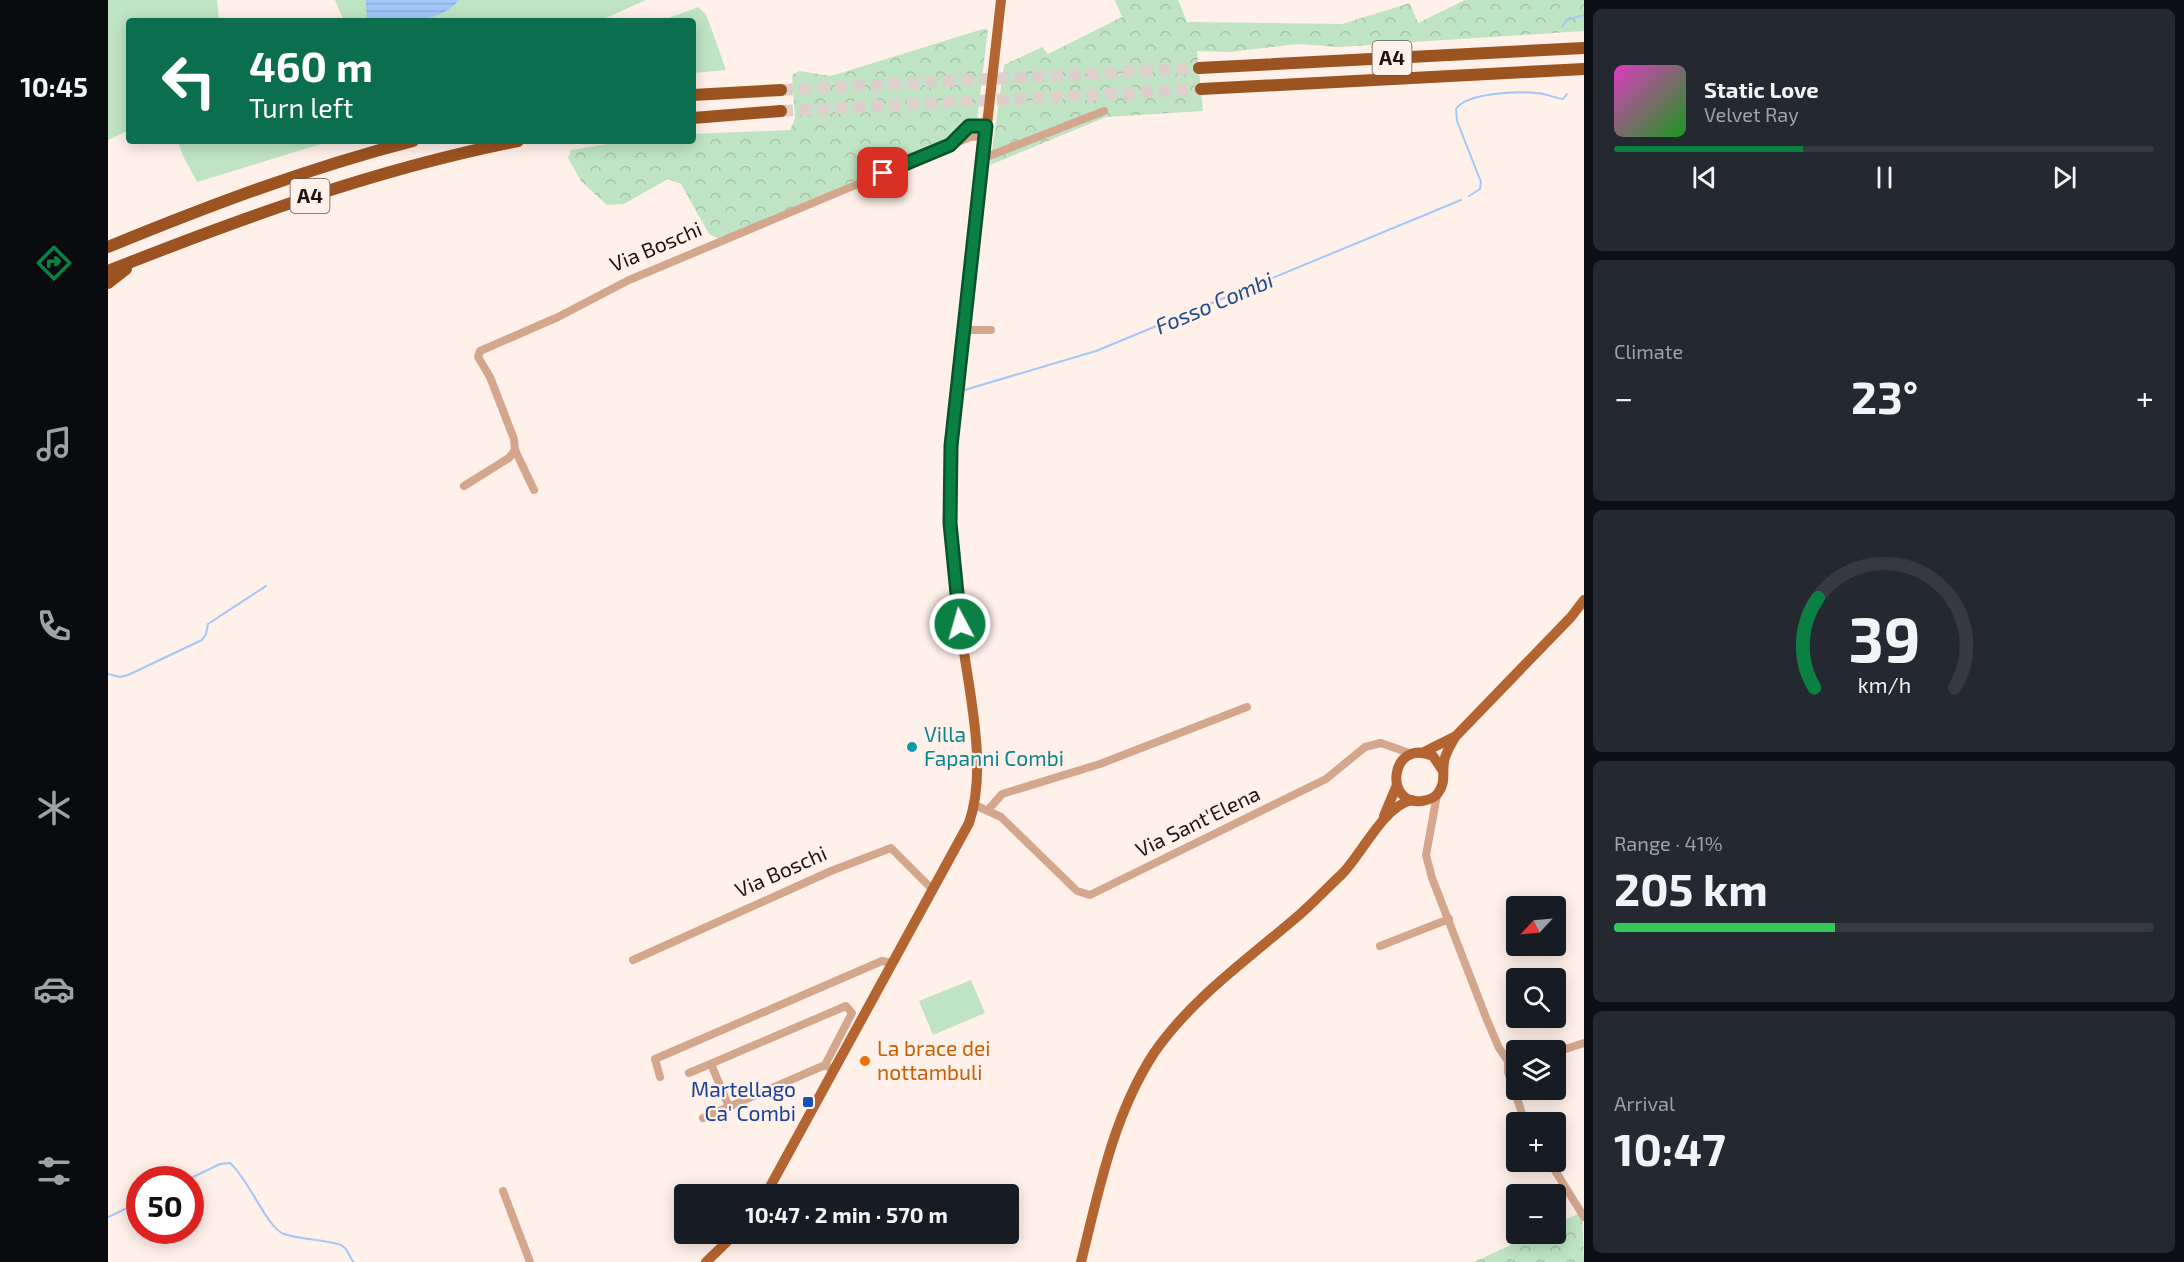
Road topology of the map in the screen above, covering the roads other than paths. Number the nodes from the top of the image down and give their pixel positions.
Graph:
1 (1001, 0) edge
2 (1584, 48) edge
3 (1199, 68) tunnel mouth
4 (1584, 69) edge
5 (1201, 89) tunnel mouth
6 (781, 90) tunnel mouth
7 (696, 95) edge
8 (782, 111) tunnel mouth
9 (1104, 111) dead end
10 (696, 118) edge
11 (985, 131) junction
12 (403, 144) edge
13 (505, 144) edge
14 (982, 155) junction
15 (108, 246) edge
16 (138, 260) junction
17 (108, 271) edge
18 (108, 283) edge
19 (963, 330) junction
20 (991, 330) dead end
21 (515, 450) junction
22 (464, 486) dead end
23 (534, 490) dead end
24 (1584, 600) edge
25 (1247, 707) dead end
26 (1455, 736) junction
27 (1388, 746) junction
28 (1417, 754) junction
29 (1398, 766) junction
30 (1443, 771) junction
31 (1397, 785) junction
32 (1437, 795) junction
33 (1415, 801) junction
34 (975, 805) junction
35 (988, 810) junction
36 (1432, 823) junction
37 (1380, 824) junction
38 (933, 890) junction
39 (1449, 919) junction
40 (1380, 946) dead end
41 (633, 960) dead end
42 (892, 963) junction
43 (1584, 1043) edge
44 (1566, 1049) edge
45 (1506, 1056) edge
46 (711, 1064) junction
47 (829, 1067) junction
48 (689, 1073) dead end
49 (660, 1077) dead end
50 (729, 1107) junction
51 (703, 1118) dead end
52 (1556, 1172) edge
53 (771, 1184) edge
54 (503, 1191) dead end
55 (1584, 1217) edge
56 (725, 1244) edge
57 (530, 1262) edge
58 (706, 1262) edge
59 (1081, 1262) edge

1 - 11 main road
2 - 3 highway, A4
4 - 5 highway, A4
6 - 7 highway
8 - 10 highway
9 - 14 street
11 - 14 main road
11 - 21 street, Via Boschi
12 - 15 highway, A4
13 - 16 highway, A4
14 - 19 main road
16 - 17 highway, A4
16 - 18 highway
19 - 20 street
19 - 34 main road
21 - 22 street
21 - 23 street, Via Boschi
24 - 26 main road
25 - 35 street
26 - 28 main road
26 - 30 main road
27 - 28 street
27 - 29 street
27 - 35 street, Via Sant'Elena
28 - 29 main road
28 - 30 main road
29 - 31 main road
30 - 32 main road
31 - 33 main road
31 - 37 main road
32 - 33 main road
32 - 36 street
33 - 36 street
33 - 37 main road
34 - 35 street
34 - 38 main road
36 - 39 street
37 - 59 main road
38 - 41 street, Via Boschi
38 - 42 main road
39 - 40 street
39 - 45 street
42 - 47 main road
42 - 49 street
43 - 44 street
46 - 47 street
46 - 48 street
46 - 50 street
47 - 50 street
47 - 53 main road
50 - 51 street
52 - 55 street
54 - 57 street
56 - 58 main road

